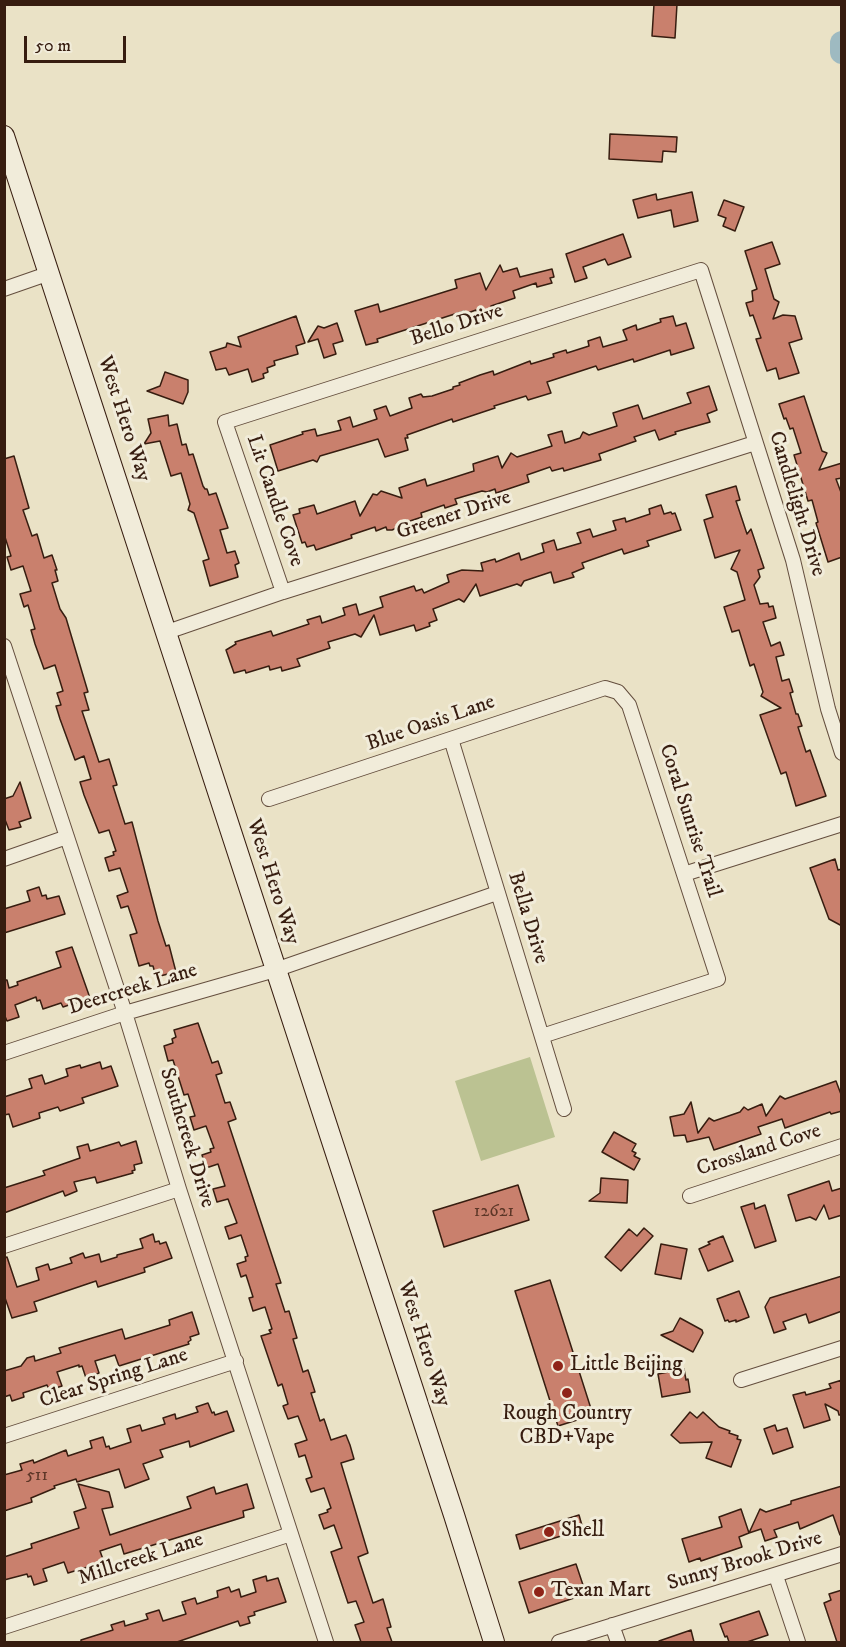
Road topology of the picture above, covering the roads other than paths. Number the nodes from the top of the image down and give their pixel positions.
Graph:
1 (4, 136) edge
2 (701, 270) joint
3 (50, 273) junction
4 (4, 289) edge
5 (225, 422) joint
6 (755, 443) junction
7 (283, 592) junction
8 (167, 632) junction
9 (4, 646) edge
10 (8, 668) edge
11 (605, 688) joint
12 (451, 740) junction
13 (842, 753) edge
14 (269, 799) dead end
15 (842, 824) edge
16 (67, 837) junction
17 (4, 859) edge
18 (684, 874) junction
19 (497, 893) junction
20 (275, 970) junction
21 (125, 1013) junction
22 (542, 1036) junction
23 (4, 1053) edge
24 (564, 1109) dead end
25 (842, 1146) edge
26 (179, 1188) junction
27 (690, 1196) dead end
28 (4, 1246) edge
29 (842, 1348) edge
30 (236, 1361) junction
31 (741, 1380) dead end
32 (4, 1436) edge
33 (291, 1534) junction
34 (842, 1554) edge
35 (776, 1576) junction
36 (612, 1625) junction
37 (4, 1627) edge
38 (326, 1642) edge
39 (494, 1642) edge
40 (559, 1642) edge
41 (618, 1642) edge
42 (798, 1642) edge

1 - 3 main road, West Hero Way
2 - 5 street, Bello Drive
2 - 6 street, Candlelight Drive
3 - 4 street
3 - 8 main road, West Hero Way
5 - 7 street, Lit Candle Cove
6 - 7 street, Greener Drive
6 - 13 street, Candlelight Drive
7 - 8 street, Greener Drive
8 - 20 main road, West Hero Way
9 - 10 street, Southcreek Drive
10 - 16 street, Southcreek Drive
11 - 12 street, Blue Oasis Lane
11 - 18 street, Coral Sunrise Trail
12 - 14 street, Blue Oasis Lane
12 - 19 street, Bella Drive
15 - 18 street
16 - 17 street
16 - 21 street, Southcreek Drive
18 - 22 street, Coral Sunrise Trail
19 - 20 street, Deercreek Lane
19 - 22 street, Bella Drive
20 - 21 street, Deercreek Lane
20 - 39 main road, West Hero Way
21 - 23 street, Deercreek Lane
21 - 26 street, Southcreek Drive
22 - 24 street, Bella Drive
25 - 27 street, Crossland Cove
26 - 28 street
26 - 30 street, Southcreek Drive
29 - 31 street
30 - 32 street, Clear Spring Lane
30 - 33 street, Southcreek Drive
33 - 37 street, Millcreek Lane
33 - 38 street, Southcreek Drive
34 - 35 street, Sunny Brook Drive
35 - 36 street, Sunny Brook Drive
35 - 42 street
36 - 40 street, Sunny Brook Drive
36 - 41 street

